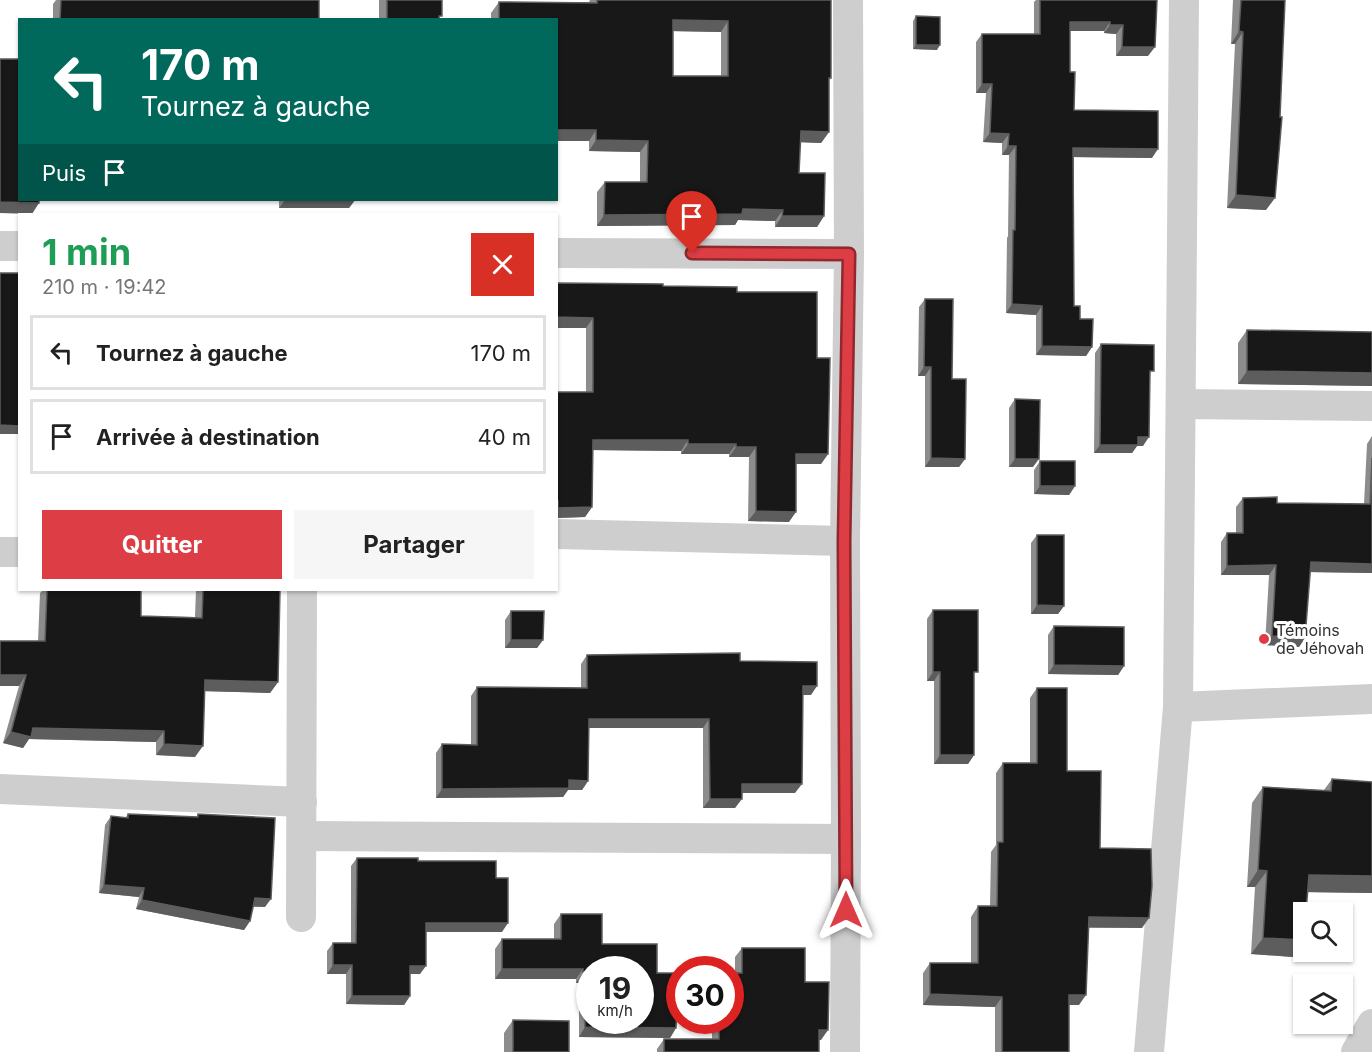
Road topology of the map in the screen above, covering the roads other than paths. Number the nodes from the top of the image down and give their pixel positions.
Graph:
1 (848, 0) edge
2 (1184, 0) edge
3 (0, 246) edge
4 (18, 246) edge
5 (558, 253) edge
6 (849, 254) junction
7 (1181, 404) junction
8 (1372, 406) edge
9 (558, 534) edge
10 (844, 541) junction
11 (0, 552) edge
12 (18, 552) edge
13 (302, 591) edge
14 (1372, 699) edge
15 (1178, 707) junction
16 (0, 789) edge
17 (302, 802) junction
18 (302, 836) junction
19 (846, 839) junction
20 (301, 917) dead end
21 (1372, 1024) edge
22 (845, 1052) edge
23 (1149, 1052) edge
24 (1356, 1052) edge

1 - 6 street
2 - 7 street
3 - 4 street
5 - 6 street
6 - 10 street
7 - 8 street
7 - 15 street
9 - 10 street
10 - 19 street
11 - 12 street
13 - 17 street
14 - 15 street
15 - 23 street
16 - 17 street
17 - 18 street
18 - 19 street
18 - 20 street
19 - 22 street
21 - 24 street

